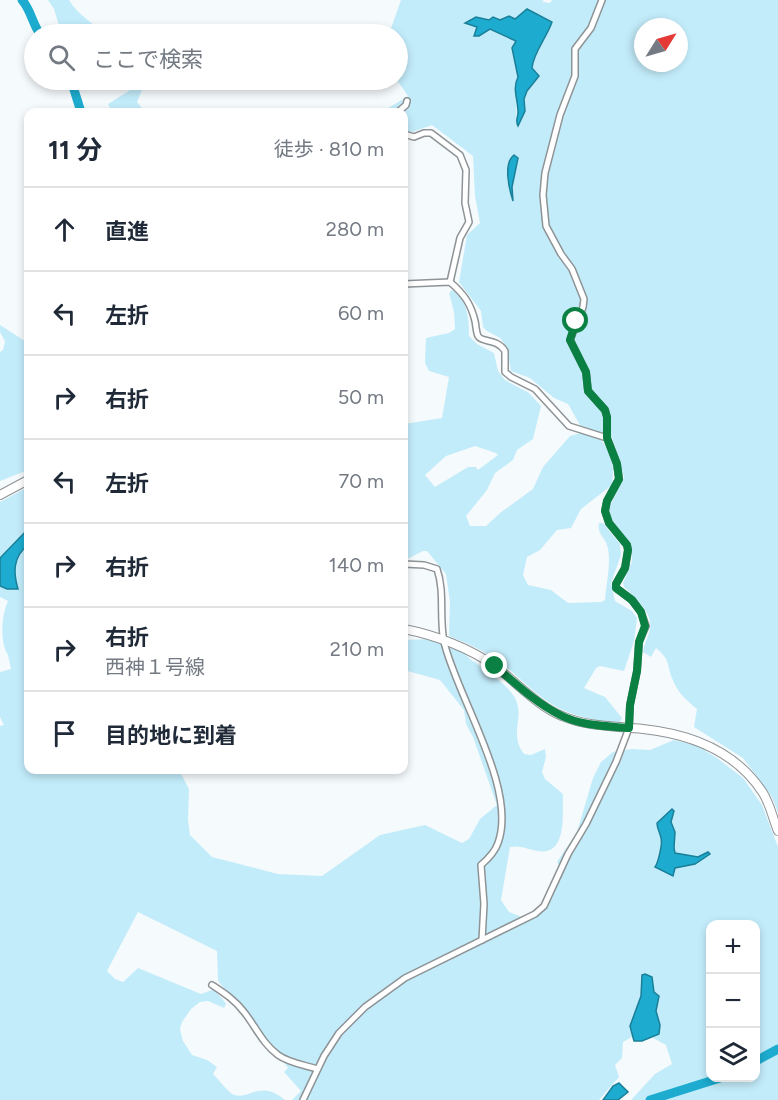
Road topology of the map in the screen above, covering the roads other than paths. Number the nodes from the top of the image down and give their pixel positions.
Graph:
1 (602, 0) edge
2 (407, 100) dead end
3 (403, 108) edge
4 (408, 135) edge
5 (450, 282) junction
6 (408, 284) edge
7 (607, 438) junction
8 (24, 482) edge
9 (0, 495) edge
10 (408, 564) edge
11 (408, 630) edge
12 (444, 641) junction
13 (629, 728) junction
14 (778, 831) edge
15 (483, 940) junction
16 (212, 985) dead end
17 (317, 1069) junction
18 (303, 1100) edge

1 - 7 street
2 - 3 street
4 - 5 street
5 - 6 street
5 - 7 street
7 - 13 street
8 - 9 street
10 - 12 street
11 - 12 street
12 - 13 street
12 - 15 street
13 - 14 street
13 - 15 street
15 - 17 street
16 - 17 street
17 - 18 street

